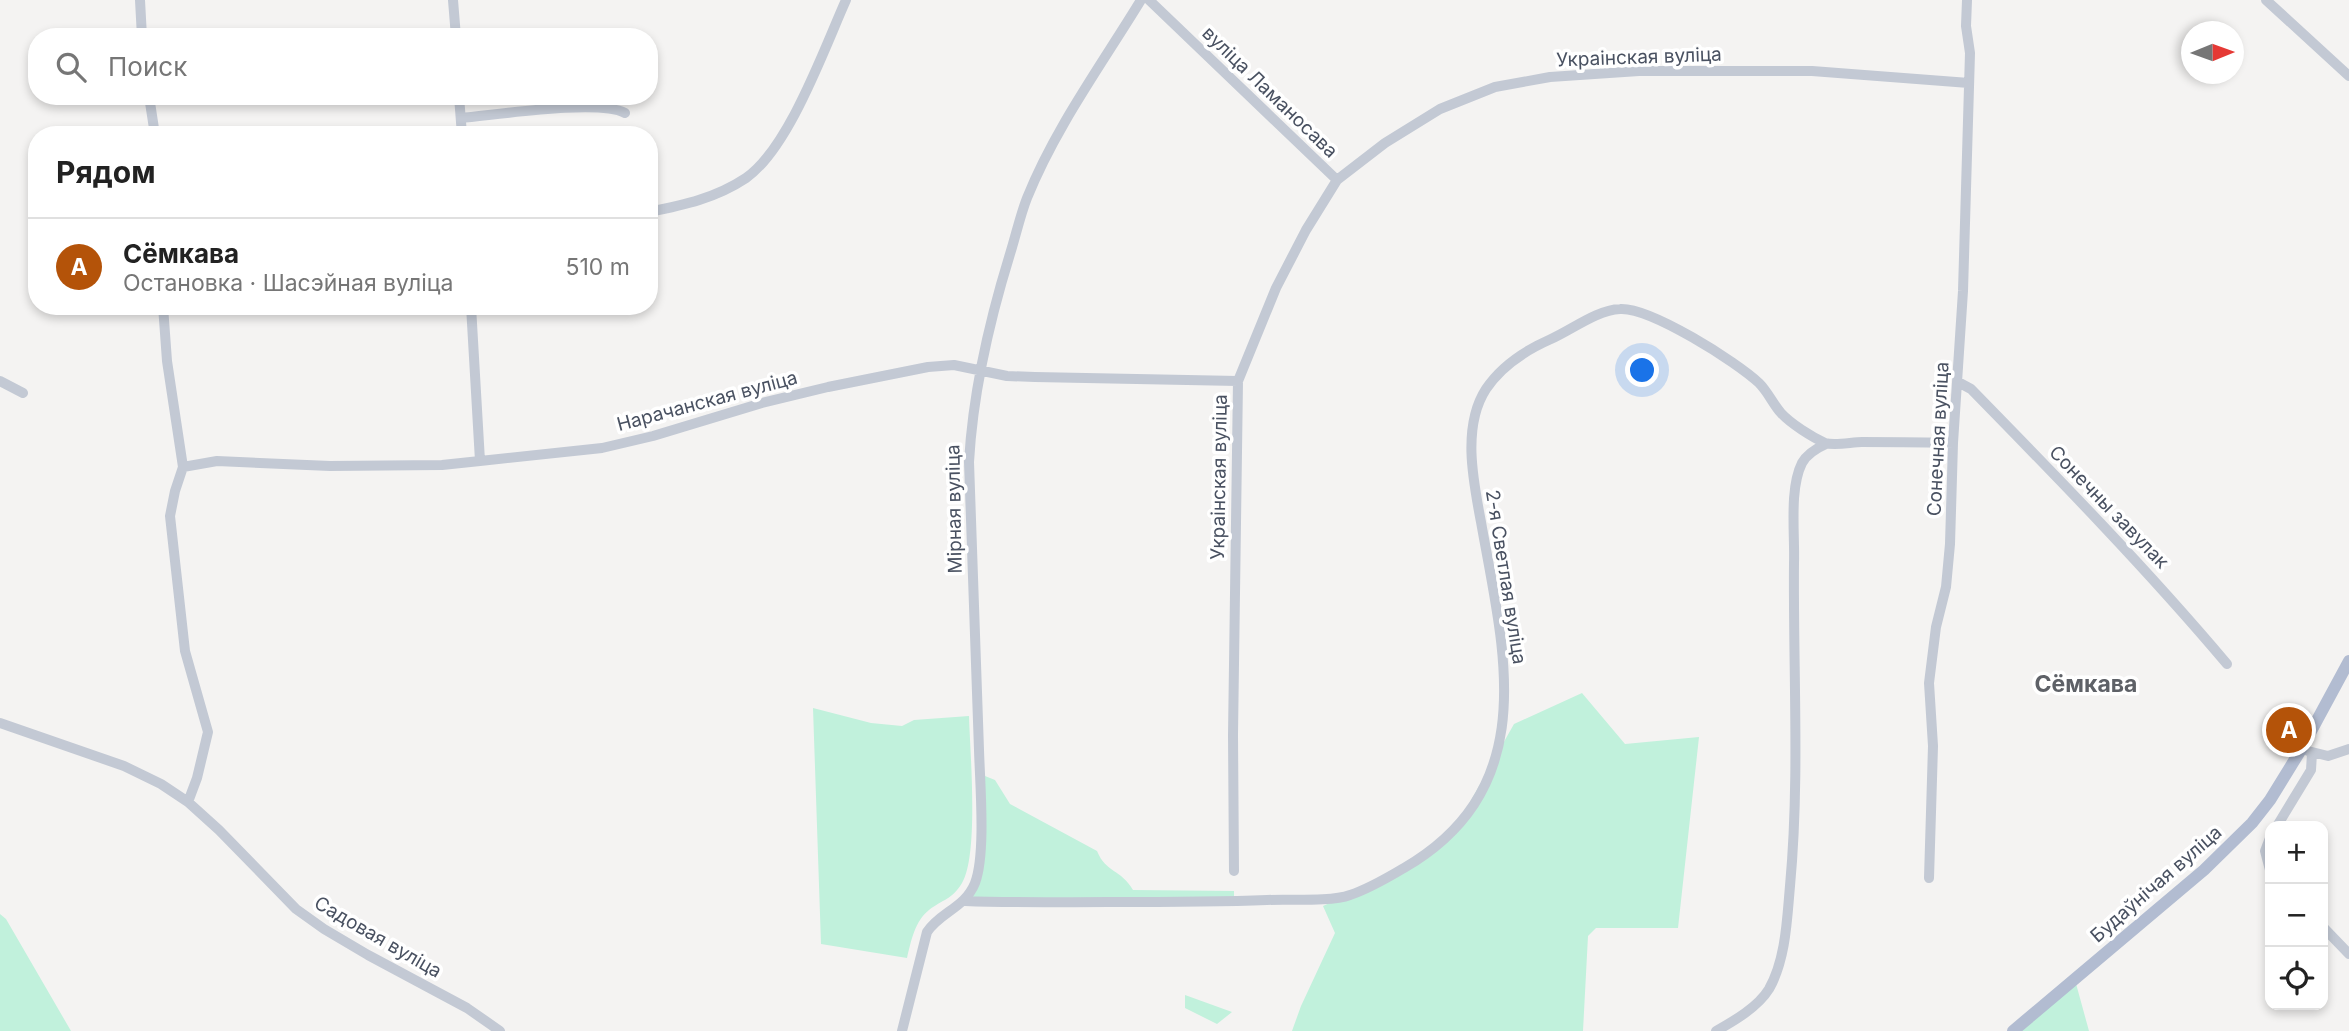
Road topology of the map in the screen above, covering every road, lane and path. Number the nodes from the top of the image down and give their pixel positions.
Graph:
1 (140, 0) edge
2 (453, 0) edge
3 (846, 0) edge
4 (1141, 0) edge
5 (1149, 0) edge
6 (1967, 0) edge
7 (2266, 0) edge
8 (142, 28) edge
9 (455, 28) edge
10 (2349, 76) edge
11 (1969, 83) junction
12 (150, 105) edge
13 (460, 105) edge
14 (625, 113) dead end
15 (461, 118) junction
16 (154, 126) edge
17 (461, 126) edge
18 (1337, 180) junction
19 (658, 210) edge
20 (164, 315) edge
21 (472, 315) edge
22 (979, 370) junction
23 (0, 381) edge
24 (1238, 381) junction
25 (1958, 382) junction
26 (23, 393) dead end
27 (1953, 443) junction
28 (1826, 444) junction
29 (480, 461) junction
30 (183, 467) junction
31 (2349, 661) edge
32 (2227, 664) dead end
33 (0, 723) edge
34 (2349, 749) edge
35 (2307, 751) junction
36 (188, 802) junction
37 (2280, 821) edge
38 (1234, 871) dead end
39 (1929, 878) dead end
40 (965, 901) junction
41 (2328, 932) edge
42 (2349, 954) edge
43 (500, 1031) edge
44 (902, 1031) edge
45 (1716, 1031) edge
46 (2014, 1031) edge

1 - 8 street
2 - 9 street
3 - 19 street
4 - 22 street, Мірная вуліца
5 - 18 street, вуліца Ламаносава
6 - 11 street, Сонечная вуліца
7 - 10 street
11 - 18 street, Украінская вуліца
11 - 25 street, Сонечная вуліца
12 - 16 street
13 - 15 street
14 - 15 street
15 - 17 street
18 - 24 street, Украінская вуліца
20 - 30 street
21 - 29 street
22 - 24 street, Нарачанская вуліца
22 - 29 street, Нарачанская вуліца
22 - 40 street, Мірная вуліца
23 - 26 street
24 - 38 street, Украінская вуліца
25 - 27 street, Сонечная вуліца
25 - 32 street, Сонечны завулак
27 - 28 street
27 - 39 street, Сонечная вуліца
28 - 40 street, 2-я Светлая вуліца
28 - 45 street
29 - 30 street, Нарачанская вуліца
30 - 36 street
31 - 35 main road, Будаўнічая вуліца
33 - 36 street, Садовая вуліца
34 - 35 street
35 - 37 street
35 - 46 main road, Будаўнічая вуліца
36 - 43 street, Садовая вуліца
40 - 44 street
41 - 42 street

